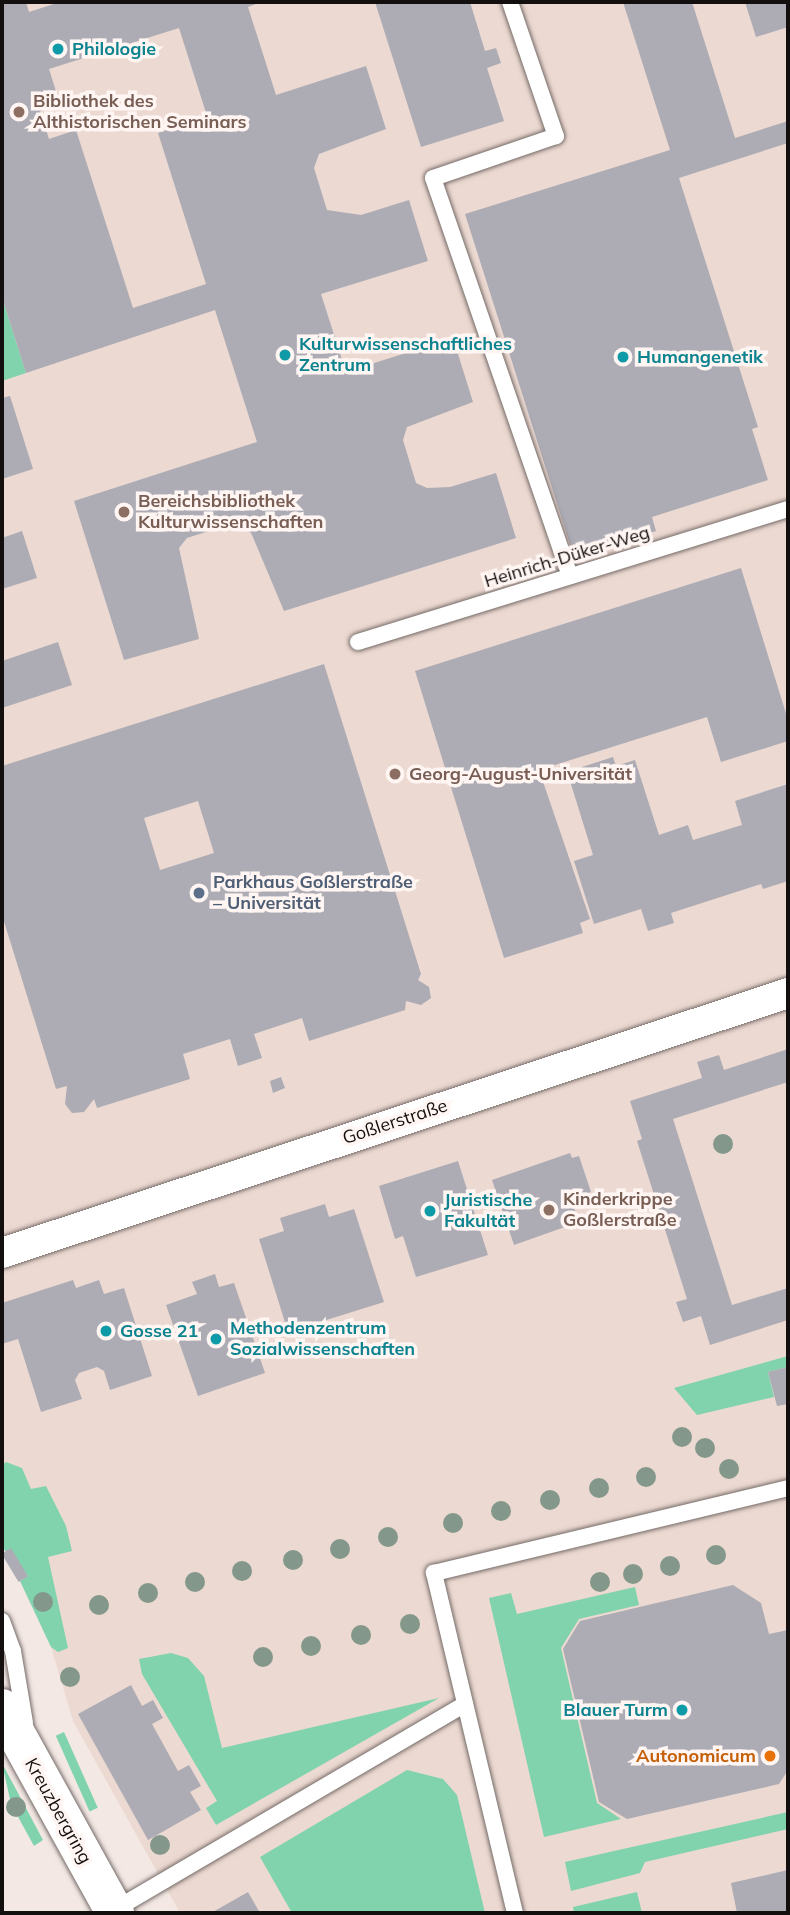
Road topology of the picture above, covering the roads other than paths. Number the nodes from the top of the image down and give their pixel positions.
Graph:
1 (510, 2) edge
2 (788, 509) edge
3 (570, 576) junction
4 (358, 642) dead end
5 (788, 993) edge
6 (2, 1253) edge
7 (788, 1488) edge
8 (2, 1621) edge
9 (465, 1704) junction
10 (2, 1708) edge
11 (31, 1760) junction
12 (112, 1912) edge
13 (515, 1913) edge

1 - 3 lane
2 - 3 lane, Heinrich-Düker-Weg
3 - 4 lane, Heinrich-Düker-Weg
5 - 6 street, Goßlerstraße
7 - 9 lane
8 - 11 lane
9 - 12 lane
9 - 13 lane
10 - 11 street, Kreuzbergring
11 - 12 street, Kreuzbergring

